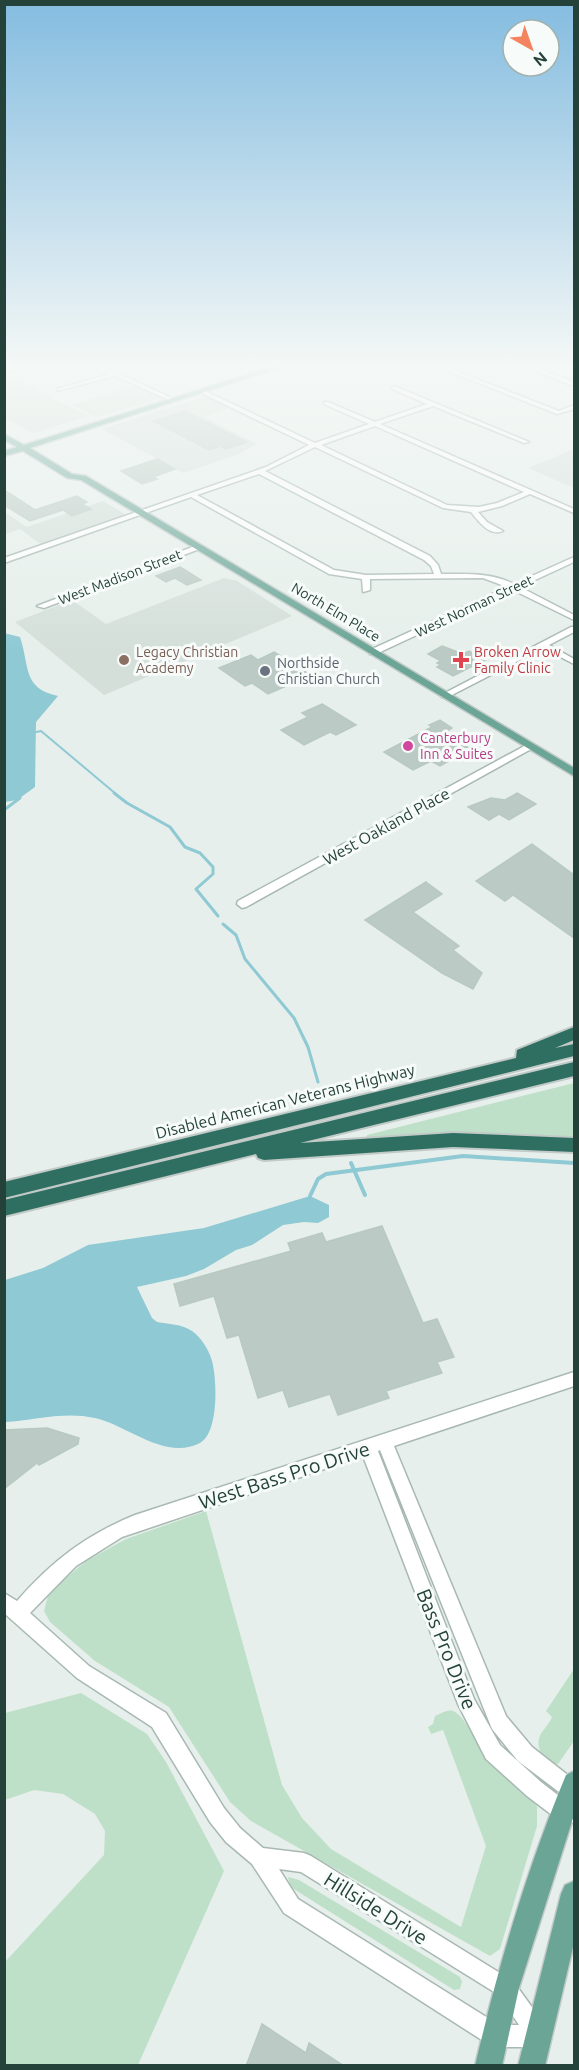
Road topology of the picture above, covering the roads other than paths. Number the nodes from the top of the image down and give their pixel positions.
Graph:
1 (46, 459) edge
2 (286, 459) edge
3 (343, 459) edge
4 (455, 459) edge
5 (259, 471) junction
6 (531, 491) junction
7 (192, 495) junction
8 (473, 510) junction
9 (574, 511) edge
10 (141, 513) junction
11 (499, 531) dead end
12 (198, 548) junction
13 (574, 559) edge
14 (4, 561) edge
15 (438, 575) junction
16 (366, 577) junction
17 (514, 587) junction
18 (366, 590) dead end
19 (41, 606) dead end
20 (574, 618) edge
21 (574, 629) edge
22 (543, 645) junction
23 (373, 652) junction
24 (574, 662) edge
25 (445, 695) junction
26 (530, 746) junction
27 (574, 773) edge
28 (242, 904) dead end
29 (574, 1033) edge
30 (574, 1050) edge
31 (574, 1069) edge
32 (475, 1075) junction
33 (574, 1145) edge
34 (214, 1157) junction
35 (4, 1190) edge
36 (4, 1208) edge
37 (574, 1379) edge
38 (377, 1445) junction
39 (11, 1607) edge
40 (572, 1797) edge
41 (259, 1857) junction
42 (574, 1894) edge
43 (506, 1989) junction
44 (496, 2036) junction
45 (539, 2036) junction
46 (488, 2066) edge
47 (531, 2066) edge

1 - 10 main road, North Elm Place
2 - 5 street
3 - 8 street
4 - 6 street
5 - 7 street
5 - 15 street
6 - 8 street
6 - 9 street
7 - 10 street
7 - 16 street
8 - 11 street
10 - 12 main road, North Elm Place
10 - 14 street
12 - 19 street, West Madison Street
12 - 23 main road, North Elm Place
13 - 17 street, West Norman Street
15 - 16 street
15 - 17 street
16 - 18 street
17 - 20 street
17 - 23 street, West Norman Street
21 - 22 street
22 - 24 street
22 - 25 street
23 - 25 main road, North Elm Place
25 - 26 main road, North Elm Place
26 - 27 main road, North Elm Place
26 - 28 street, West Oakland Place
29 - 32 highway
30 - 32 highway, Disabled American Veterans Highway
31 - 34 highway
32 - 35 highway, Disabled American Veterans Highway
33 - 34 highway
34 - 36 highway
37 - 38 street, West Bass Pro Drive
38 - 39 street, West Bass Pro Drive
38 - 40 street, Bass Pro Drive
38 - 40 street, Bass Pro Drive
39 - 41 street
40 - 43 main road
41 - 43 street, Hillside Drive
41 - 44 street
42 - 45 main road
43 - 44 main road
43 - 45 street, Hillside Drive
44 - 45 street
44 - 46 main road
45 - 47 main road

